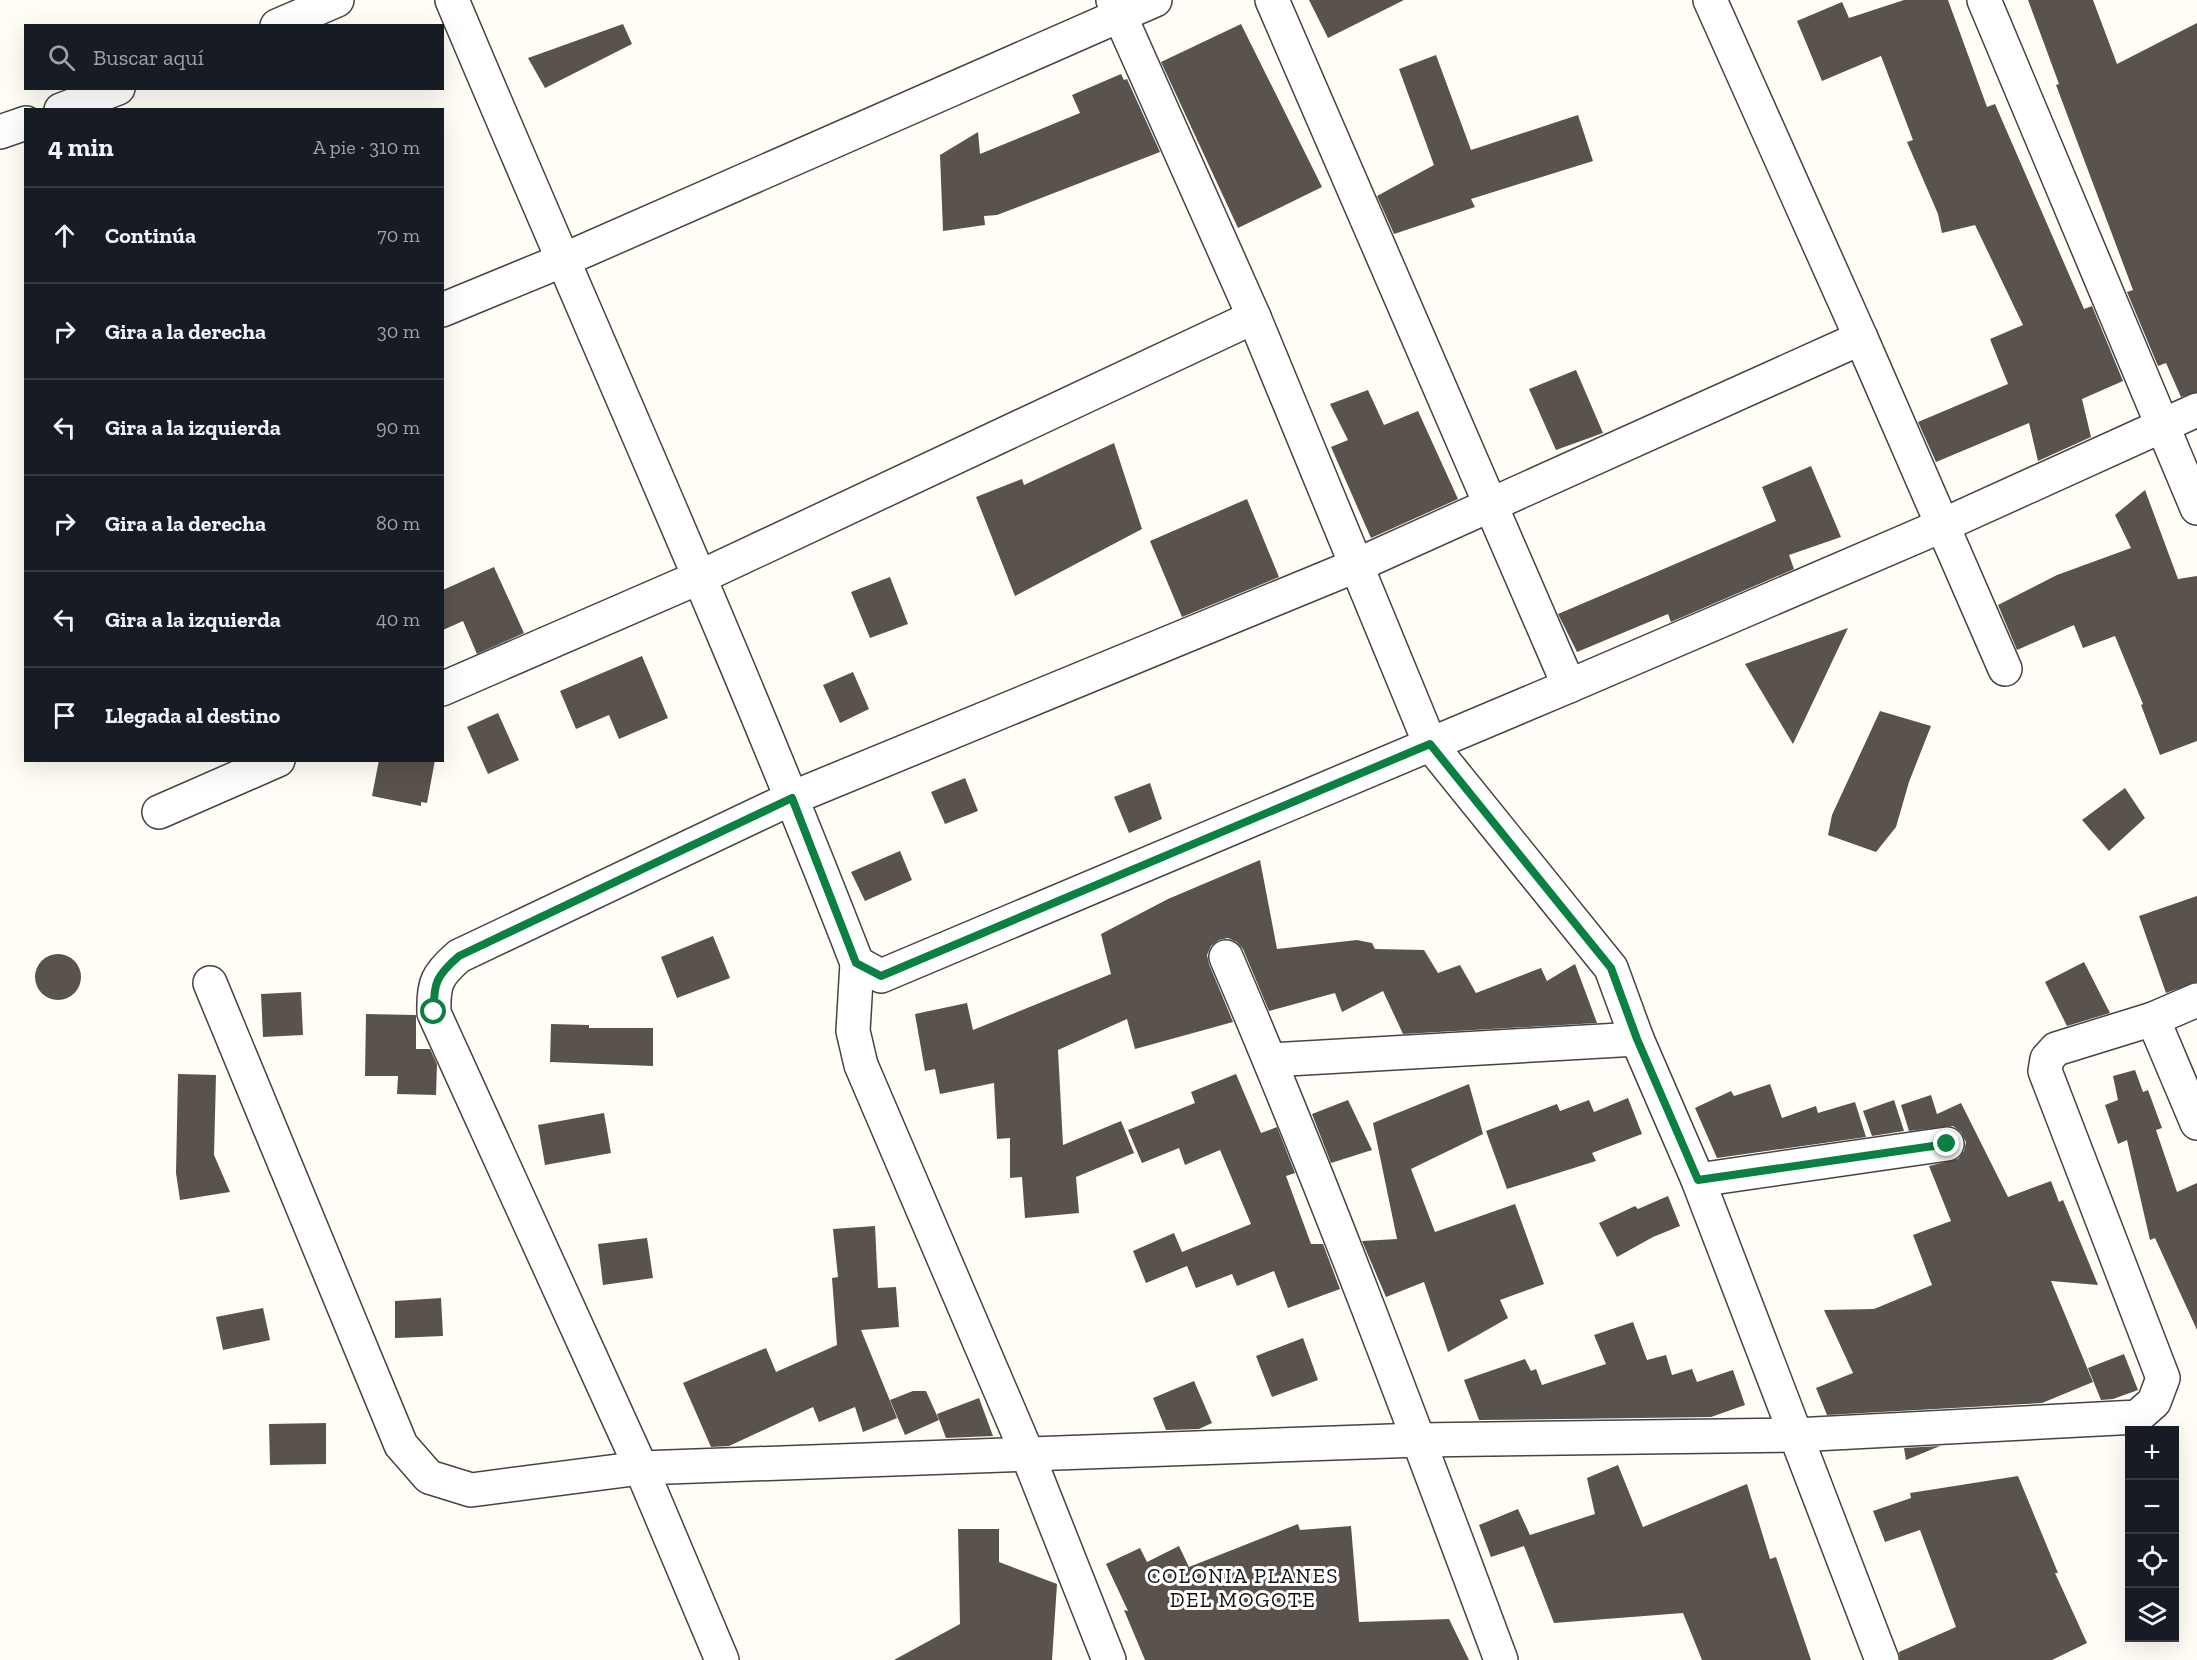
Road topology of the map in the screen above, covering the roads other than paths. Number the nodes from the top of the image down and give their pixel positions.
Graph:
1 (336, 0) edge
2 (452, 0) edge
3 (1155, 0) edge
4 (1272, 0) edge
5 (1984, 0) edge
6 (1721, 4) edge
7 (1116, 7) edge
8 (282, 24) edge
9 (113, 90) edge
10 (66, 108) edge
11 (24, 124) edge
12 (0, 132) edge
13 (561, 261) junction
14 (444, 309) edge
15 (1254, 317) junction
16 (1861, 338) junction
17 (2197, 410) edge
18 (2160, 425) junction
19 (1490, 504) junction
20 (2197, 508) edge
21 (1941, 525) junction
22 (1355, 566) junction
23 (700, 577) junction
24 (2005, 669) dead end
25 (1569, 686) junction
26 (444, 688) edge
27 (1430, 744) junction
28 (273, 762) edge
29 (792, 798) junction
30 (159, 812) dead end
31 (1226, 957) dead end
32 (856, 963) junction
33 (210, 983) dead end
34 (2197, 1000) edge
35 (2153, 1019) junction
36 (1637, 1039) junction
37 (1270, 1060) junction
38 (2197, 1123) edge
39 (1947, 1144) dead end
40 (1698, 1180) junction
41 (1795, 1435) junction
42 (1419, 1440) junction
43 (1027, 1454) junction
44 (641, 1468) junction
45 (722, 1660) edge
46 (1109, 1660) edge
47 (1501, 1660) edge
48 (1882, 1660) edge

1 - 8 street
2 - 13 street
3 - 7 street
4 - 19 street
5 - 18 street
6 - 16 street
7 - 13 street
7 - 15 street
9 - 10 street
11 - 12 street
13 - 14 street
13 - 23 street
15 - 22 street
15 - 23 street
16 - 19 street
16 - 21 street
17 - 18 street
18 - 20 street
18 - 21 street
19 - 22 street
19 - 25 street
21 - 24 street
21 - 25 street
22 - 27 street
22 - 29 street
23 - 26 street
23 - 29 street
25 - 27 street
27 - 32 street
27 - 36 street
28 - 30 street
29 - 32 street
29 - 44 street
31 - 37 street
32 - 43 street
33 - 44 street
34 - 35 street
35 - 38 street
35 - 41 street
36 - 37 street
36 - 40 street
37 - 42 street
39 - 40 street
40 - 41 street
41 - 42 street
41 - 48 street
42 - 43 street
42 - 47 street
43 - 44 street
43 - 46 street
44 - 45 street

